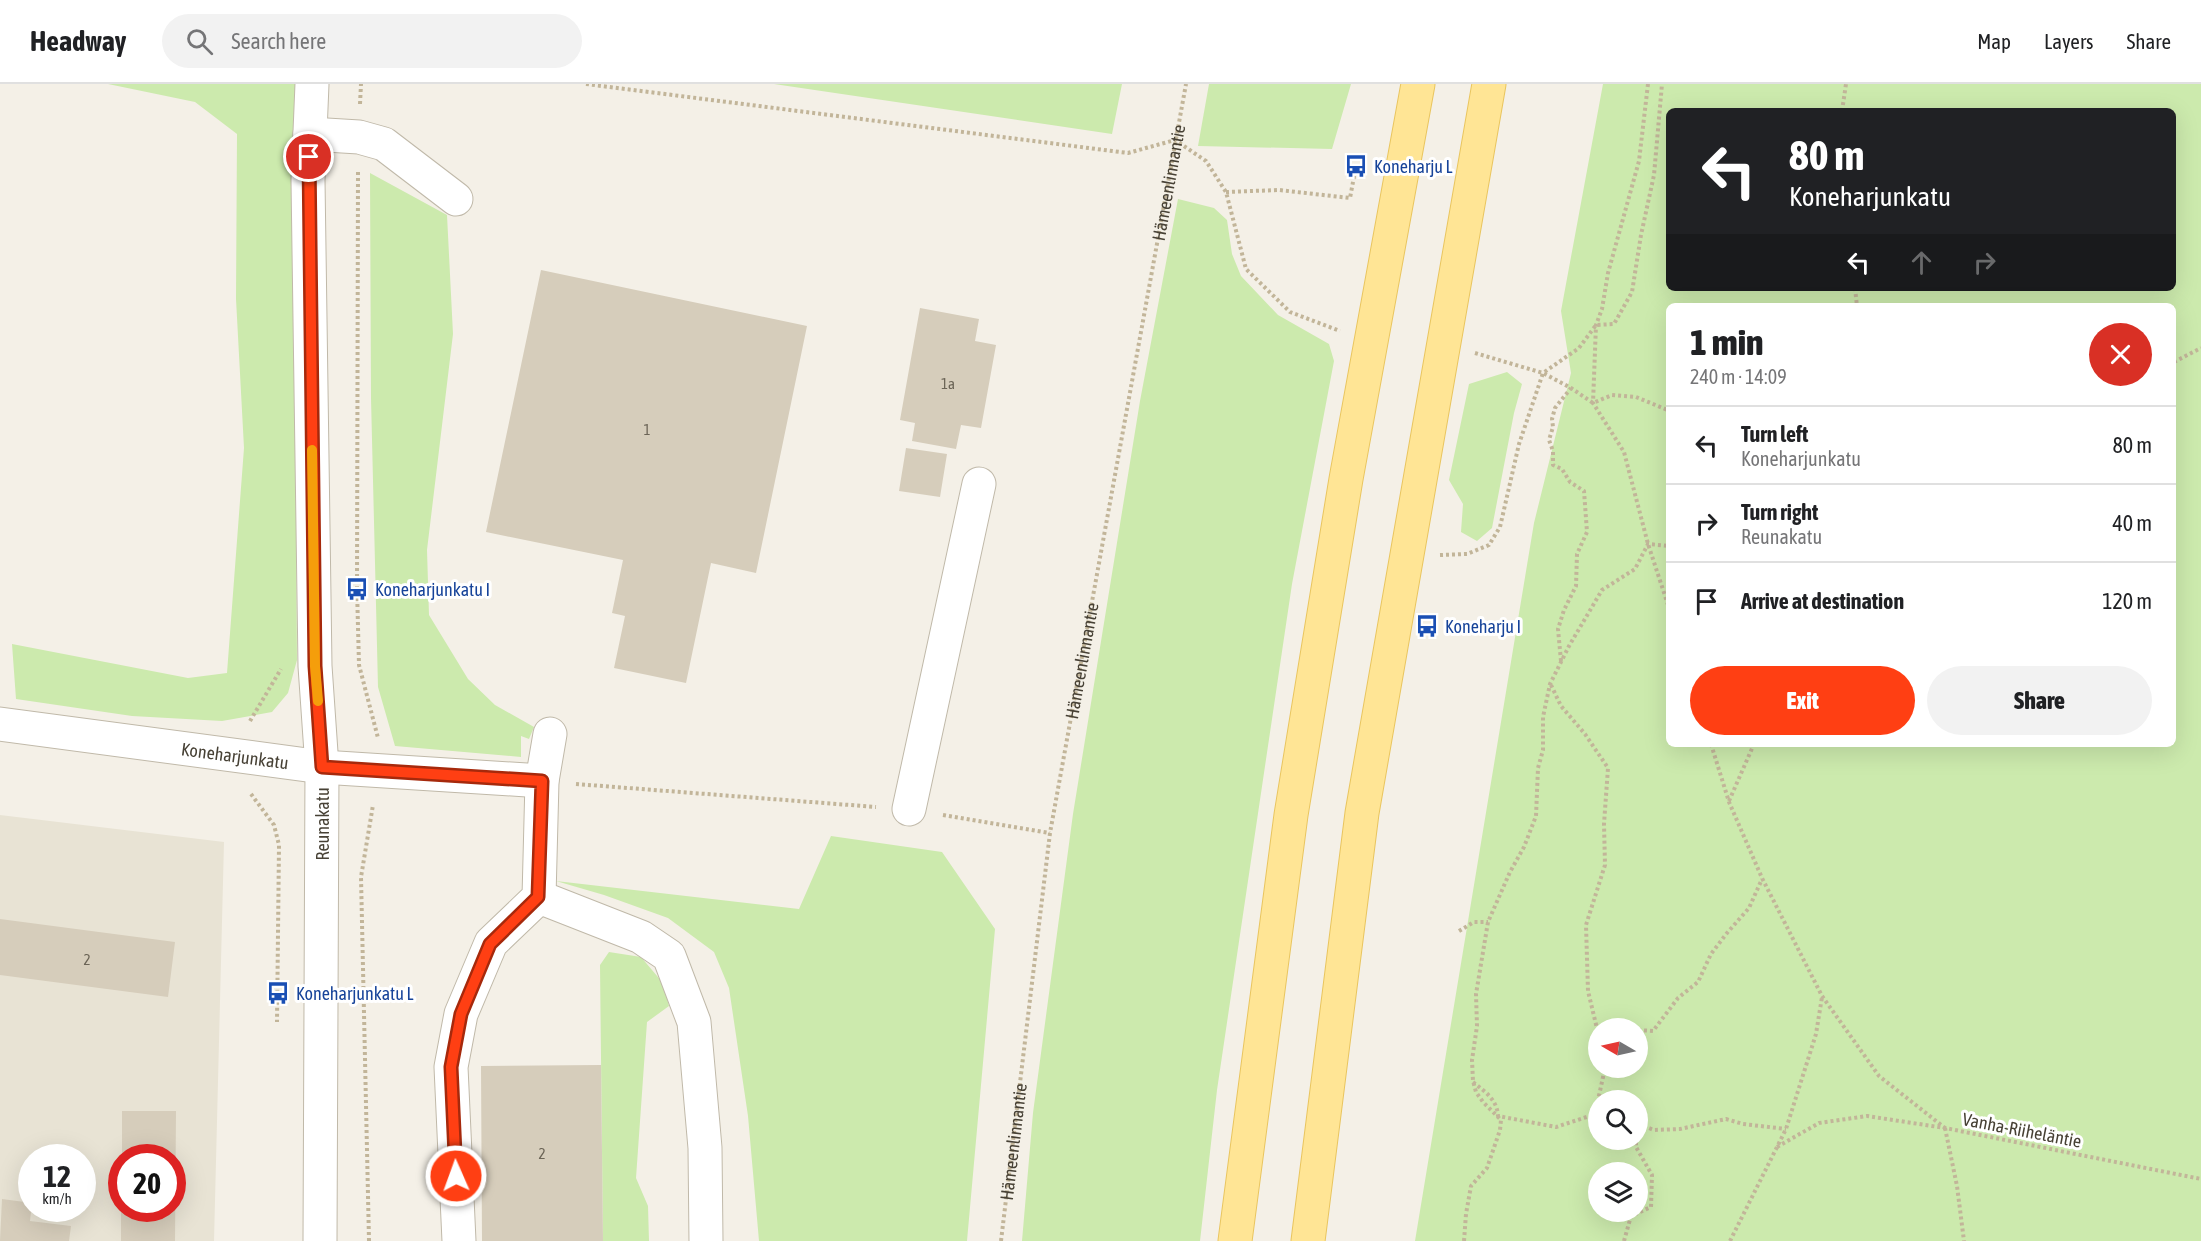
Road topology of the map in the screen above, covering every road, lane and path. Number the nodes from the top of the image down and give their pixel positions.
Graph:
1 (312, 84) edge
2 (361, 84) edge
3 (586, 84) edge
4 (1186, 84) edge
5 (1418, 84) edge
6 (1489, 84) edge
7 (1648, 84) edge
8 (1662, 84) edge
9 (1846, 84) edge
10 (1842, 108) edge
11 (310, 134) junction
12 (359, 136) junction
13 (1175, 141) junction
14 (1356, 166) dead end
15 (1226, 192) junction
16 (456, 199) dead end
17 (1596, 325) junction
18 (1341, 332) dead end
19 (2201, 348) edge
20 (1472, 352) dead end
21 (2176, 361) edge
22 (1542, 373) junction
23 (1571, 388) junction
24 (1593, 403) junction
25 (1666, 409) edge
26 (979, 484) dead end
27 (1648, 544) junction
28 (1666, 546) edge
29 (1438, 565) dead end
30 (1666, 599) edge
31 (1562, 662) junction
32 (1550, 684) junction
33 (0, 724) edge
34 (550, 734) dead end
35 (1712, 747) edge
36 (1753, 747) edge
37 (322, 767) junction
38 (378, 771) junction
39 (542, 781) junction
40 (246, 788) dead end
41 (1729, 802) junction
42 (909, 809) junction
43 (1050, 833) junction
44 (1762, 879) junction
45 (538, 897) junction
46 (1488, 922) junction
47 (1460, 931) dead end
48 (1822, 996) junction
49 (1594, 1018) edge
50 (277, 1022) dead end
51 (1648, 1031) edge
52 (1473, 1081) junction
53 (1498, 1116) junction
54 (1588, 1117) edge
55 (1648, 1128) edge
56 (1945, 1128) junction
57 (1786, 1129) junction
58 (1777, 1147) junction
59 (1638, 1150) edge
60 (2201, 1179) edge
61 (320, 1241) edge
62 (369, 1241) edge
63 (459, 1241) edge
64 (706, 1241) edge
65 (1000, 1241) edge
66 (1235, 1241) edge
67 (1308, 1241) edge
68 (1464, 1241) edge
69 (1624, 1241) edge
70 (1730, 1241) edge
71 (1964, 1241) edge

1 - 11 street, Reunakatu
2 - 12 path
3 - 13 path
4 - 13 path, Hämeenlinnantie
5 - 66 main road
6 - 67 main road
7 - 17 path
8 - 17 path
9 - 10 path
11 - 12 street
11 - 37 street, Reunakatu
12 - 16 street
12 - 38 path
13 - 15 path
13 - 43 path, Hämeenlinnantie
14 - 15 path
15 - 18 path
17 - 22 path
17 - 24 path
19 - 21 path
20 - 22 path
22 - 23 path
22 - 29 path
23 - 24 path
23 - 31 path
24 - 25 path
24 - 27 path
26 - 42 street
27 - 28 path
27 - 30 path
27 - 31 path
31 - 32 path
32 - 46 path
32 - 49 path
33 - 37 street, Koneharjunkatu
34 - 39 street
35 - 41 path, Vanha-Riiheläntie
36 - 41 path
37 - 38 street, Koneharjunkatu
37 - 61 street, Reunakatu
38 - 39 street, Koneharjunkatu
38 - 62 path
39 - 42 path
39 - 45 street
40 - 50 path
41 - 44 path, Vanha-Riiheläntie
42 - 43 path
43 - 65 path, Hämeenlinnantie
44 - 48 path, Vanha-Riiheläntie
44 - 51 path
45 - 63 street
45 - 64 street
46 - 47 path
46 - 52 path
48 - 56 path, Vanha-Riiheläntie
48 - 57 path
52 - 53 path
52 - 53 path
53 - 54 path
53 - 68 path
55 - 57 path
56 - 58 path
56 - 60 path, Vanha-Riiheläntie
56 - 71 path
57 - 58 path
58 - 70 path
59 - 69 path

